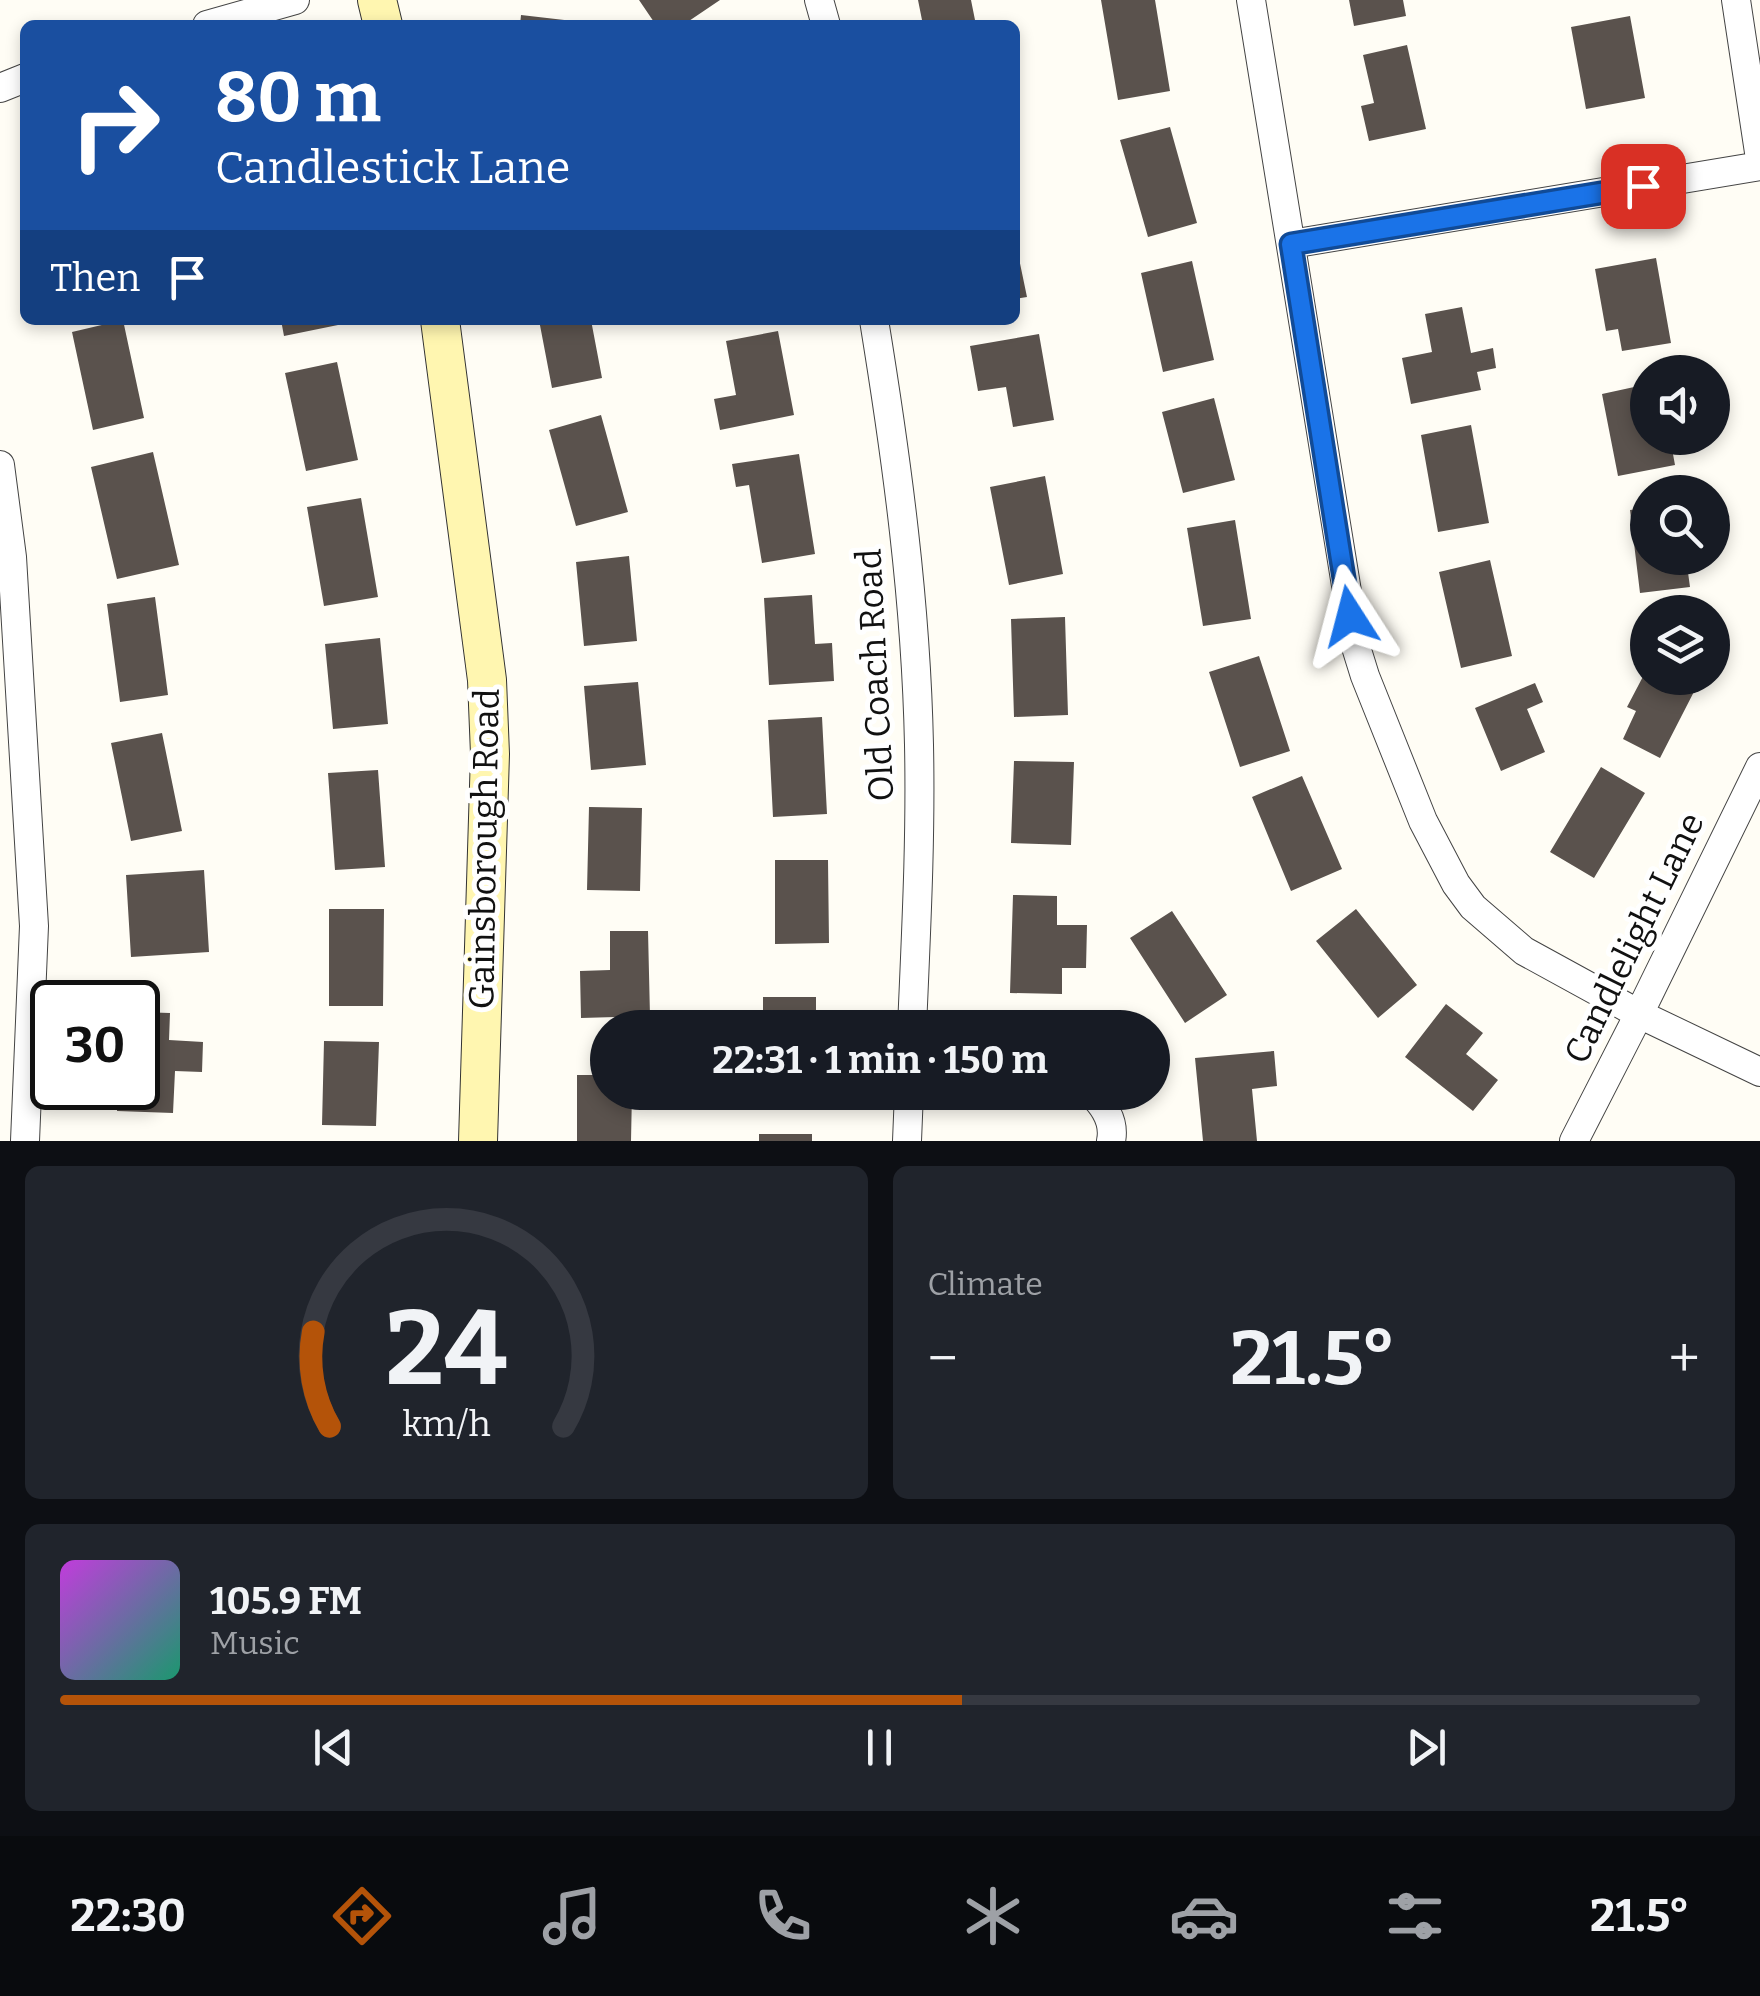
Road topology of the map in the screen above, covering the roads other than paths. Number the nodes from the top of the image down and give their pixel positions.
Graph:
1 (295, 0) edge
2 (1251, 0) edge
3 (1736, 0) edge
4 (225, 20) edge
5 (1760, 163) edge
6 (1291, 244) junction
7 (441, 325) edge
8 (875, 325) edge
9 (0, 465) edge
10 (9, 681) edge
11 (1760, 767) edge
12 (913, 1010) edge
13 (1639, 1014) junction
14 (1760, 1072) edge
15 (908, 1110) edge
16 (1105, 1110) edge
17 (25, 1141) edge
18 (478, 1141) edge
19 (907, 1141) edge
20 (1112, 1141) edge
21 (1574, 1141) edge

1 - 4 street
2 - 6 street
3 - 5 street
5 - 6 street
6 - 13 street
7 - 18 street, Gainsborough Road
8 - 12 street, Old Coach Road
9 - 10 street
10 - 17 street
11 - 13 street, Candlelight Lane
13 - 14 street
13 - 21 street, Candlelight Lane
15 - 19 street
16 - 20 street

